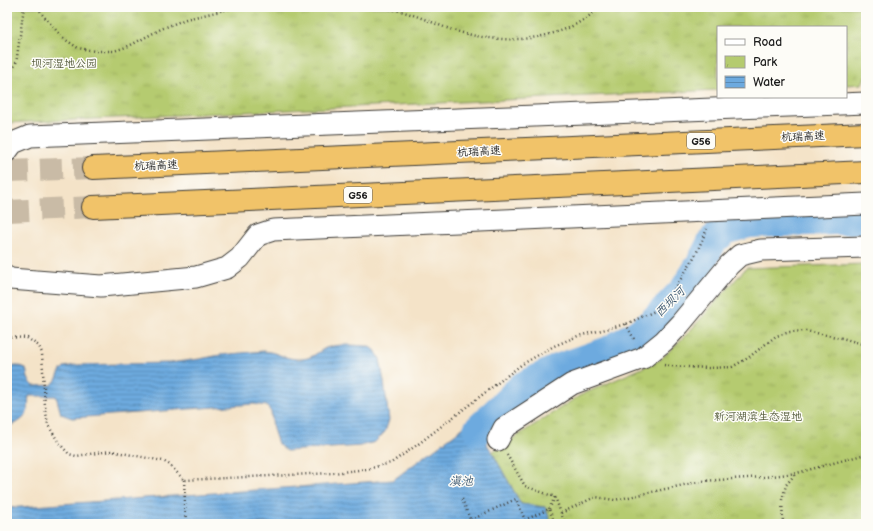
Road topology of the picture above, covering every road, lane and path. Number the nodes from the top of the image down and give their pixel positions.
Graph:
1 (24, 7) edge
2 (39, 7) edge
3 (239, 7) edge
4 (374, 7) edge
5 (601, 7) edge
6 (7, 76) edge
7 (866, 103) edge
8 (866, 134) edge
9 (7, 151) edge
10 (93, 168) tunnel mouth
11 (866, 172) edge
12 (866, 204) edge
13 (93, 207) tunnel mouth
14 (712, 211) junction
15 (866, 247) edge
16 (7, 277) edge
17 (626, 324) junction
18 (631, 334) dead end
19 (7, 337) edge
20 (866, 345) edge
21 (643, 358) junction
22 (498, 440) joint
23 (866, 454) edge
24 (797, 473) junction
25 (184, 480) junction
26 (555, 497) junction
27 (462, 499) dead end
28 (549, 509) junction
29 (561, 513) junction
30 (470, 520) junction
31 (186, 524) edge
32 (472, 524) edge
33 (555, 524) edge
34 (566, 524) edge
35 (783, 524) edge

1 - 6 path
2 - 3 path
4 - 5 path
7 - 9 lane
8 - 10 highway, 杭瑞高速 / G56
11 - 13 highway, G56
12 - 14 lane
14 - 16 lane
14 - 17 path
15 - 21 lane
17 - 18 path
17 - 25 path
19 - 25 path
20 - 21 path
21 - 22 lane
22 - 26 path
23 - 24 path
24 - 29 path
24 - 35 path
25 - 31 path
26 - 28 path
26 - 29 path
27 - 30 path
28 - 30 path
28 - 33 path
29 - 34 path
30 - 32 path

